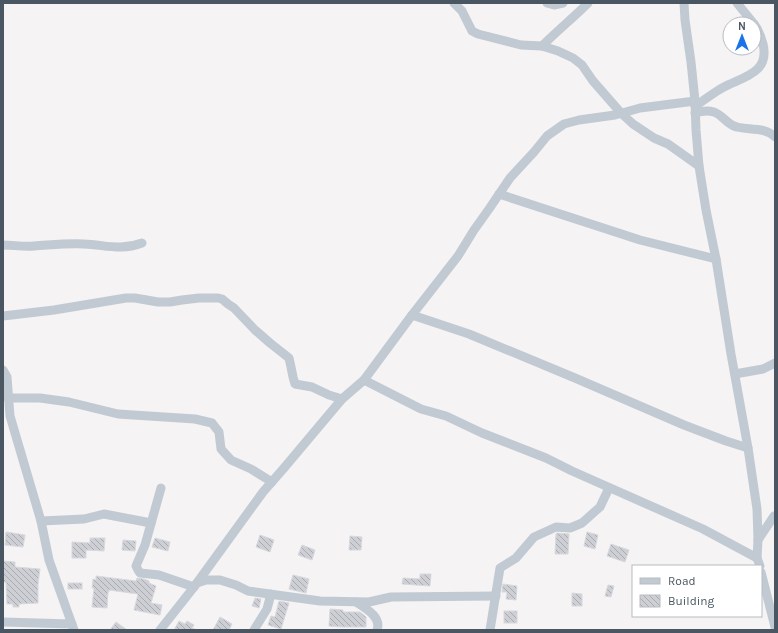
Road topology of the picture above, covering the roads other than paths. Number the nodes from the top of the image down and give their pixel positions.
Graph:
1 (454, 3) edge
2 (547, 3) edge
3 (563, 3) edge
4 (588, 3) edge
5 (684, 3) edge
6 (737, 3) edge
7 (748, 16) edge
8 (762, 42) edge
9 (542, 46) junction
10 (695, 106) junction
11 (621, 113) junction
12 (775, 137) edge
13 (699, 166) junction
14 (499, 194) junction
15 (142, 243) dead end
16 (3, 245) edge
17 (716, 259) junction
18 (412, 315) junction
19 (3, 316) edge
20 (775, 363) edge
21 (3, 370) edge
22 (735, 374) junction
23 (364, 380) junction
24 (8, 398) junction
25 (342, 399) junction
26 (6, 413) edge
27 (748, 448) junction
28 (272, 482) junction
29 (161, 488) dead end
30 (609, 488) junction
31 (758, 516) junction
32 (774, 516) edge
33 (41, 521) junction
34 (151, 524) junction
35 (758, 540) junction
36 (758, 562) edge
37 (762, 576) edge
38 (195, 585) junction
39 (271, 594) junction
40 (496, 596) junction
41 (380, 600) junction
42 (356, 602) junction
43 (374, 616) junction
44 (3, 622) edge
45 (73, 627) edge
46 (775, 627) edge
47 (160, 630) edge
48 (254, 630) edge
49 (377, 630) edge
50 (490, 630) edge

1 - 9 street
2 - 3 street
4 - 9 street
5 - 10 street
6 - 7 street
8 - 10 street
9 - 11 street
10 - 11 street
10 - 12 street
10 - 13 street
11 - 13 street
11 - 14 street
13 - 17 street
14 - 17 street
14 - 18 street
15 - 16 street
17 - 22 street
18 - 23 street
18 - 27 street
19 - 25 street
20 - 22 street
21 - 24 street
22 - 27 street
23 - 25 street
23 - 30 street
24 - 26 street
24 - 28 street
25 - 28 street
26 - 33 street
27 - 31 street
28 - 38 street
29 - 34 street
30 - 36 street
30 - 40 street
31 - 32 street
31 - 35 street
32 - 35 street
33 - 34 street
33 - 45 street
34 - 38 street
35 - 36 street
37 - 46 street
38 - 39 street
38 - 47 street
39 - 42 street
39 - 48 street
40 - 41 street
40 - 50 street
41 - 42 street
41 - 43 street
42 - 43 street
43 - 49 street
44 - 45 street

